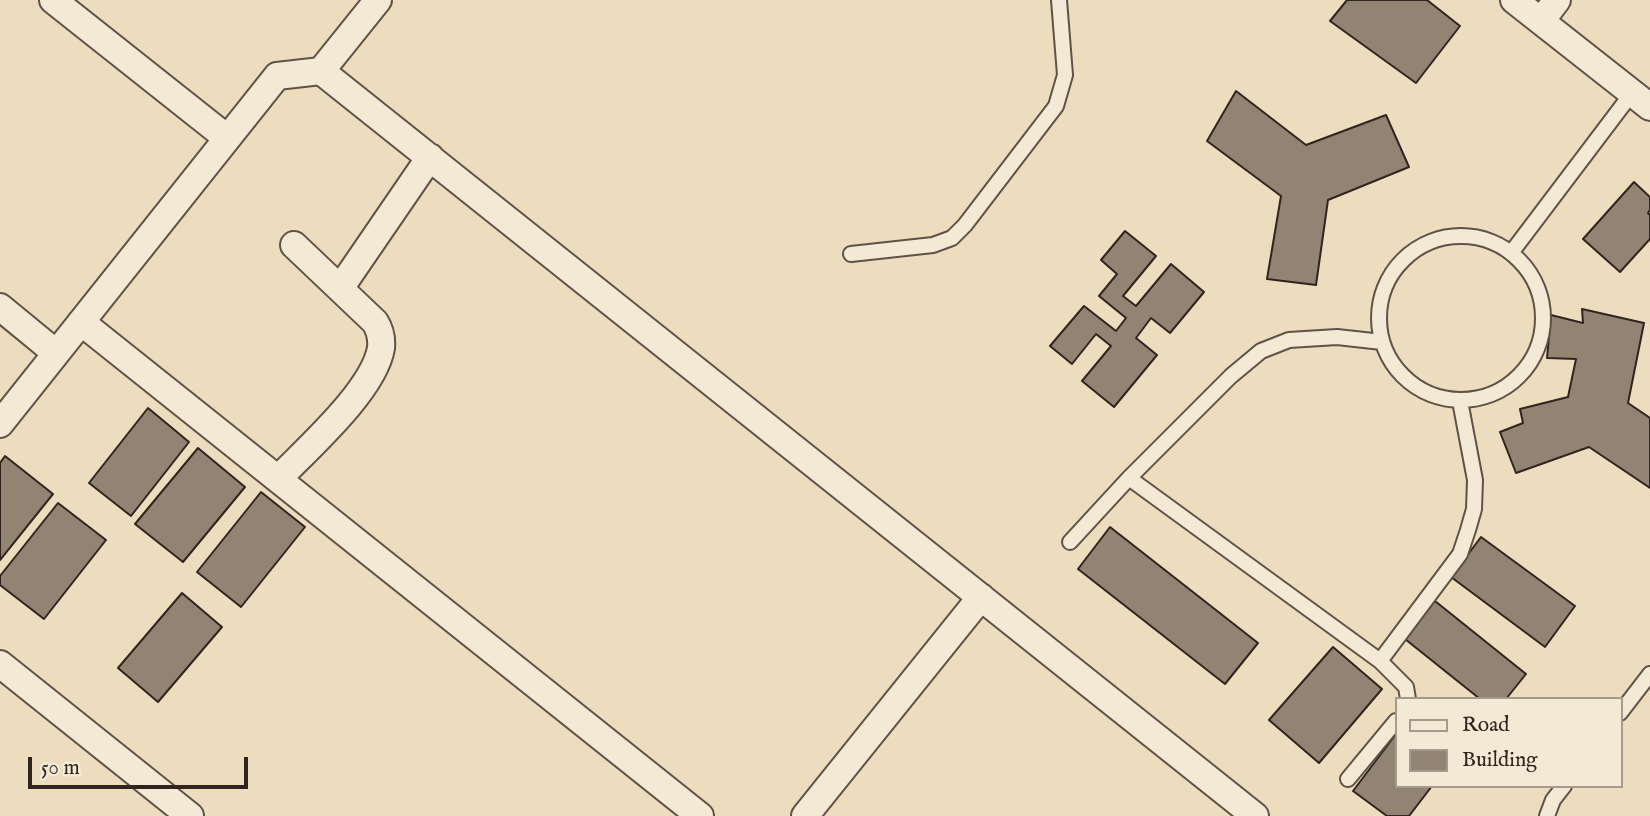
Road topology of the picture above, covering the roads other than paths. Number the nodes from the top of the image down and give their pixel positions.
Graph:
1 (53, 0) edge
2 (378, 0) edge
3 (1059, 0) edge
4 (1514, 0) edge
5 (1558, 0) edge
6 (1541, 21) junction
7 (321, 71) junction
8 (1641, 100) edge
9 (228, 138) junction
10 (429, 157) junction
11 (294, 245) dead end
12 (1511, 253) junction
13 (851, 254) dead end
14 (341, 287) junction
15 (0, 307) edge
16 (81, 322) junction
17 (1382, 342) junction
18 (56, 353) junction
19 (1460, 401) junction
20 (0, 424) edge
21 (1129, 478) junction
22 (278, 480) junction
23 (1070, 542) dead end
24 (981, 597) junction
25 (1380, 661) junction
26 (0, 664) edge
27 (1650, 674) edge
28 (1408, 697) edge
29 (1622, 710) edge
30 (1394, 723) edge
31 (1348, 779) dead end
32 (1562, 788) edge
33 (190, 816) edge
34 (700, 816) edge
35 (805, 816) edge
36 (1255, 816) edge
37 (1547, 816) edge

1 - 9 street
2 - 7 street
3 - 13 lane
4 - 6 street
5 - 6 street
6 - 8 street
7 - 9 street
7 - 10 street
8 - 12 lane
9 - 16 street
10 - 14 street
10 - 24 street
11 - 14 street
12 - 17 lane
12 - 19 lane
14 - 22 street
15 - 18 street
16 - 18 street
16 - 22 street
17 - 19 lane
17 - 21 lane
18 - 20 street
19 - 25 lane
21 - 23 lane
21 - 25 lane
22 - 34 street
24 - 35 street
24 - 36 street
25 - 28 lane
26 - 33 street
27 - 29 lane
30 - 31 lane
32 - 37 lane

